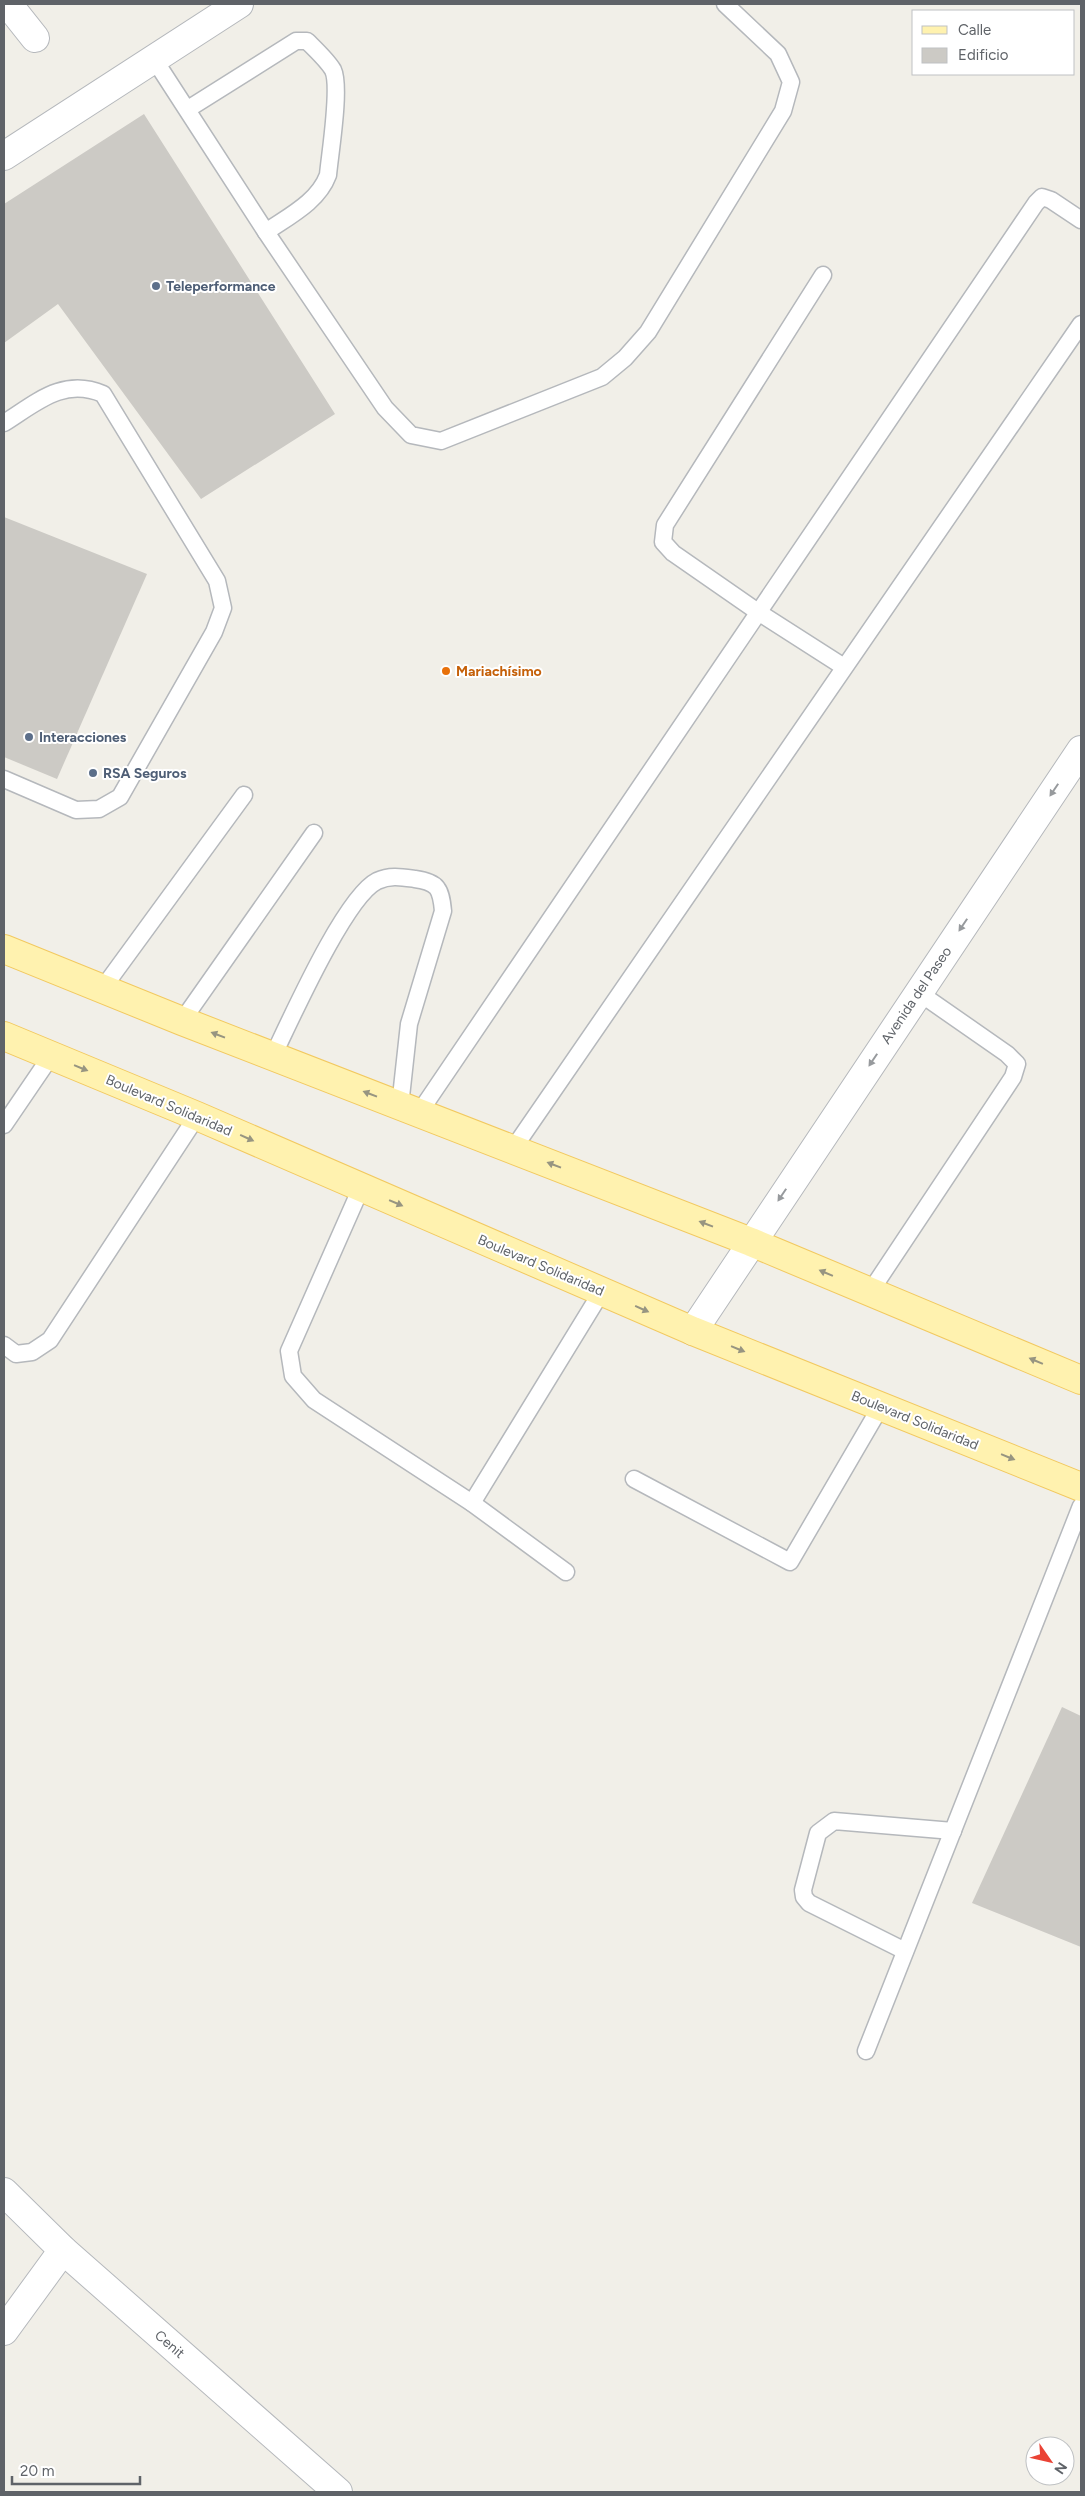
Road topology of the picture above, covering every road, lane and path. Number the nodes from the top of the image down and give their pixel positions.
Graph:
1 (8, 4) edge
2 (239, 4) edge
3 (725, 4) edge
4 (36, 38) dead end
5 (154, 59) junction
6 (188, 109) junction
7 (4, 156) edge
8 (1081, 220) edge
9 (266, 232) junction
10 (823, 274) dead end
11 (1081, 324) edge
12 (4, 423) edge
13 (758, 612) junction
14 (844, 667) junction
15 (1081, 750) edge
16 (4, 779) edge
17 (244, 795) dead end
18 (314, 833) dead end
19 (4, 949) edge
20 (103, 988) junction
21 (918, 992) junction
22 (182, 1021) junction
23 (4, 1036) edge
24 (51, 1056) junction
25 (273, 1056) junction
26 (410, 1109) junction
27 (197, 1116) junction
28 (4, 1125) edge
29 (513, 1149) junction
30 (361, 1188) junction
31 (751, 1242) junction
32 (602, 1291) junction
33 (870, 1292) junction
34 (693, 1331) junction
35 (4, 1345) edge
36 (1081, 1380) edge
37 (881, 1406) junction
38 (634, 1479) dead end
39 (1081, 1487) edge
40 (472, 1504) junction
41 (1081, 1506) edge
42 (566, 1572) dead end
43 (953, 1831) junction
44 (905, 1951) junction
45 (866, 2051) dead end
46 (4, 2192) edge
47 (63, 2250) junction
48 (4, 2331) edge
49 (312, 2483) edge
50 (338, 2492) edge

1 - 4 street
2 - 5 street
3 - 9 lane
5 - 6 lane
5 - 7 street
6 - 9 lane
6 - 9 lane
8 - 13 lane
10 - 13 lane
11 - 14 lane
12 - 16 lane
13 - 14 lane
13 - 26 lane
14 - 29 lane
15 -> 21 street, Avenida del Paseo
17 - 20 lane
18 - 22 lane
19 - 20 main road
20 - 22 main road
21 -> 31 street, Avenida del Paseo
21 - 33 lane
25 -> 22 main road
23 - 24 main road, Boulevard Solidaridad
24 -> 27 main road, Boulevard Solidaridad
24 - 28 lane
26 -> 25 main road
25 - 26 lane
26 - 29 main road
27 -> 30 main road, Boulevard Solidaridad
27 - 35 lane
31 -> 29 main road
30 -> 32 main road, Boulevard Solidaridad
30 - 40 lane
33 -> 31 main road
31 - 34 street, Avenida del Paseo
32 -> 34 main road, Boulevard Solidaridad
32 - 40 lane
36 -> 33 main road
34 -> 37 main road, Boulevard Solidaridad
37 - 38 lane
37 -> 39 main road, Boulevard Solidaridad
40 - 42 lane
41 - 43 lane
43 - 44 lane
43 - 44 lane
44 - 45 lane
46 - 47 street, Cenit
47 - 48 street
47 - 49 street, Cenit
49 - 50 street, Cenit

